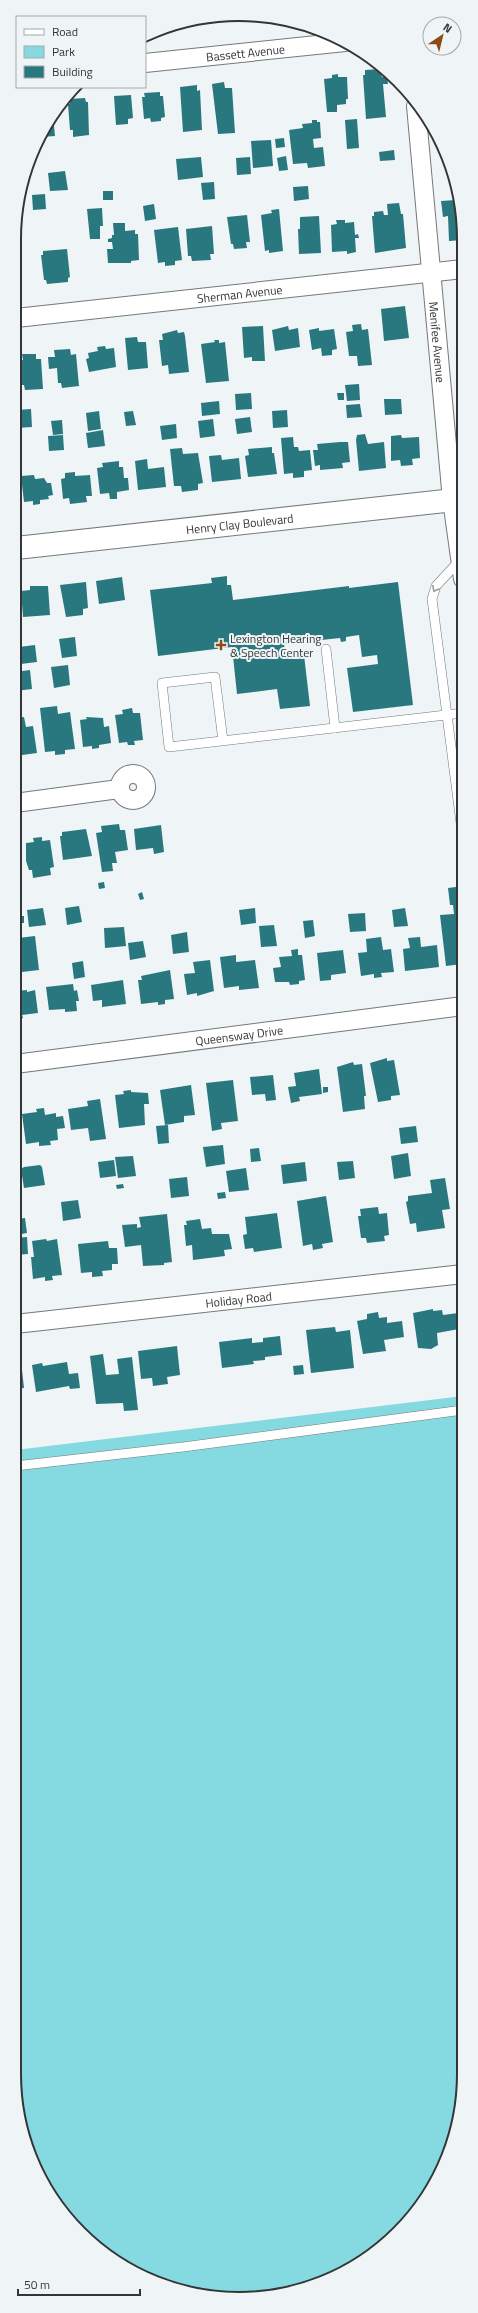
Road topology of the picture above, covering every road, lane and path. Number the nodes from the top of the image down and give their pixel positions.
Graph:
1 (335, 43) edge
2 (146, 63) edge
3 (417, 113) edge
4 (457, 270) edge
5 (430, 273) junction
6 (21, 317) edge
7 (457, 499) edge
8 (21, 547) edge
9 (457, 564) edge
10 (326, 649) dead end
11 (457, 713) edge
12 (447, 714) junction
13 (335, 728) junction
14 (223, 741) junction
15 (120, 789) dead end
16 (457, 792) edge
17 (21, 802) edge
18 (457, 1007) edge
19 (21, 1063) edge
20 (457, 1275) edge
21 (21, 1323) edge
22 (457, 1411) edge
23 (21, 1465) edge

1 - 2 street, Bassett Avenue
3 - 5 street, Menifee Avenue
4 - 5 street, Sherman Avenue
5 - 6 street, Sherman Avenue
5 - 7 street, Menifee Avenue
7 - 8 street, Henry Clay Boulevard
9 -> 12 lane
10 - 13 lane
11 - 12 lane
12 - 13 lane
12 - 16 lane
13 - 14 lane
14 - 14 lane
15 - 17 street
18 - 19 street, Queensway Drive
20 - 21 street, Holiday Road
22 - 23 lane

